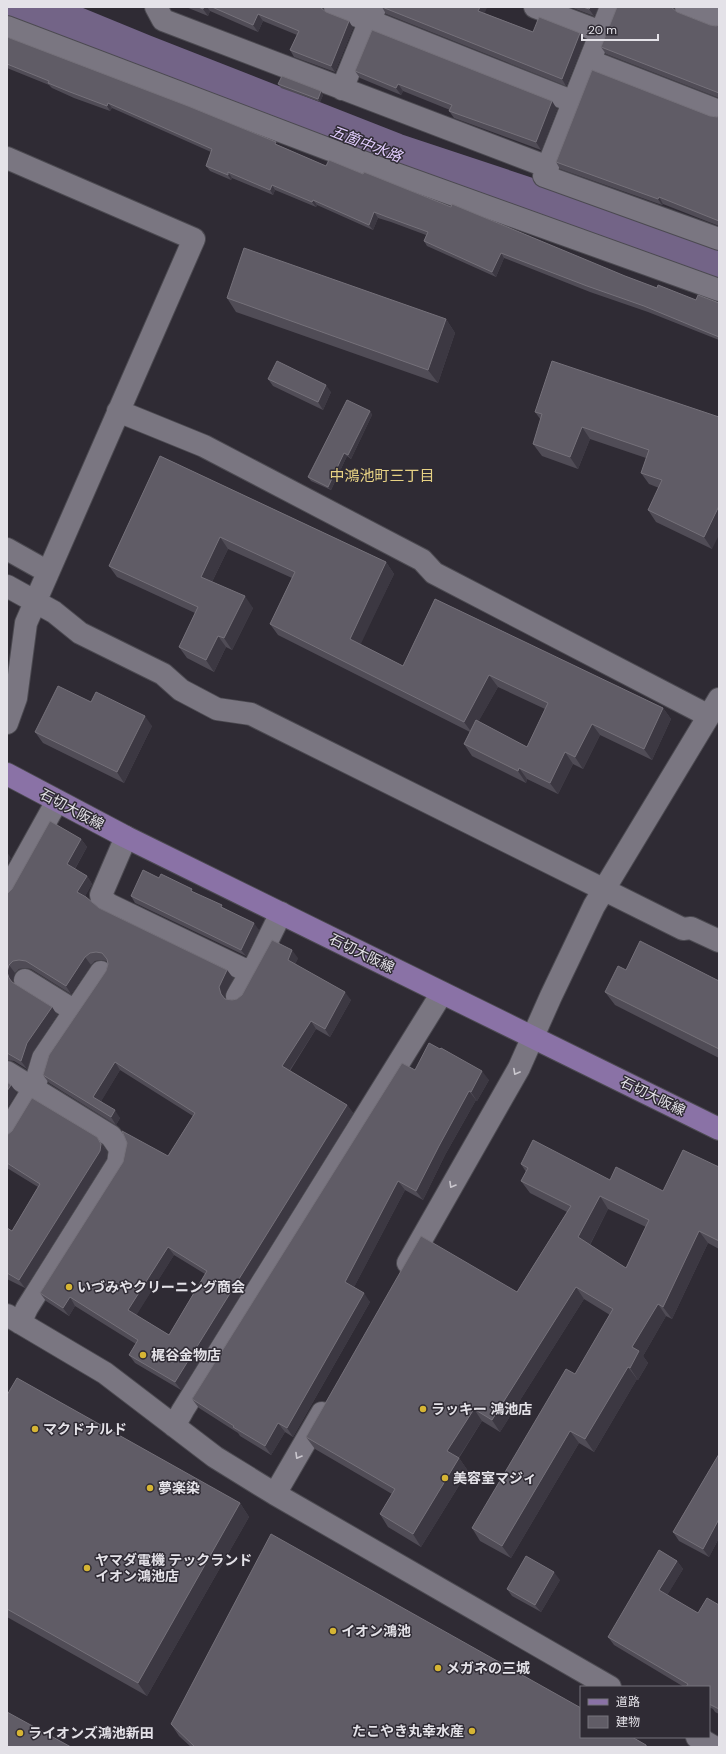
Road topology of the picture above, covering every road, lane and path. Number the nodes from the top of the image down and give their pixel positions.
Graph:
1 (156, 7) edge
2 (335, 7) edge
3 (535, 7) edge
4 (611, 7) edge
5 (686, 7) edge
6 (373, 14) edge
7 (719, 20) edge
8 (7, 26) edge
9 (601, 32) junction
10 (590, 61) junction
11 (342, 88) junction
12 (574, 102) junction
13 (719, 111) edge
14 (7, 158) edge
15 (548, 167) junction
16 (719, 239) edge
17 (719, 290) edge
18 (118, 411) junction
19 (7, 549) edge
20 (48, 572) junction
21 (7, 586) edge
22 (34, 601) junction
23 (714, 707) edge
24 (7, 723) edge
25 (7, 774) edge
26 (57, 801) junction
27 (126, 837) junction
28 (604, 890) junction
29 (7, 891) edge
30 (281, 913) junction
31 (719, 941) edge
32 (256, 964) junction
33 (101, 972) dead end
34 (25, 980) dead end
35 (442, 993) junction
36 (237, 996) dead end
37 (75, 1011) junction
38 (533, 1036) junction
39 (7, 1072) edge
40 (34, 1088) junction
41 (719, 1129) edge
42 (7, 1132) edge
43 (397, 1281) edge
44 (14, 1319) edge
45 (330, 1399) edge
46 (174, 1426) junction
47 (275, 1494) junction
48 (608, 1686) edge
49 (699, 1738) edge
50 (714, 1747) edge

1 - 11 street
2 - 6 street
3 - 9 street
4 - 9 street
5 - 7 street
6 - 11 street
6 - 12 street
8 - 17 street
9 - 10 street
10 - 12 street
10 - 13 street
11 - 15 street
12 - 15 street
14 - 18 street
15 - 16 street
18 - 20 street
18 - 23 street
19 - 20 street
20 - 22 street
21 - 22 street
22 - 24 street
22 - 28 street
23 - 28 street
25 - 26 main road, 石切大阪線
26 - 27 main road, 石切大阪線
26 - 29 street
27 - 30 main road, 石切大阪線
27 - 32 street
28 - 31 street
28 - 38 street
30 - 32 street
30 - 35 main road, 石切大阪線
32 - 36 street
33 - 37 street
34 - 37 street
35 - 38 main road, 石切大阪線
35 - 46 street
37 - 40 street
38 - 41 main road, 石切大阪線
38 -> 43 street
39 - 40 street
40 - 42 street
40 - 44 street
44 - 46 street
45 -> 47 street
46 - 47 street
47 - 48 street
49 - 50 street

